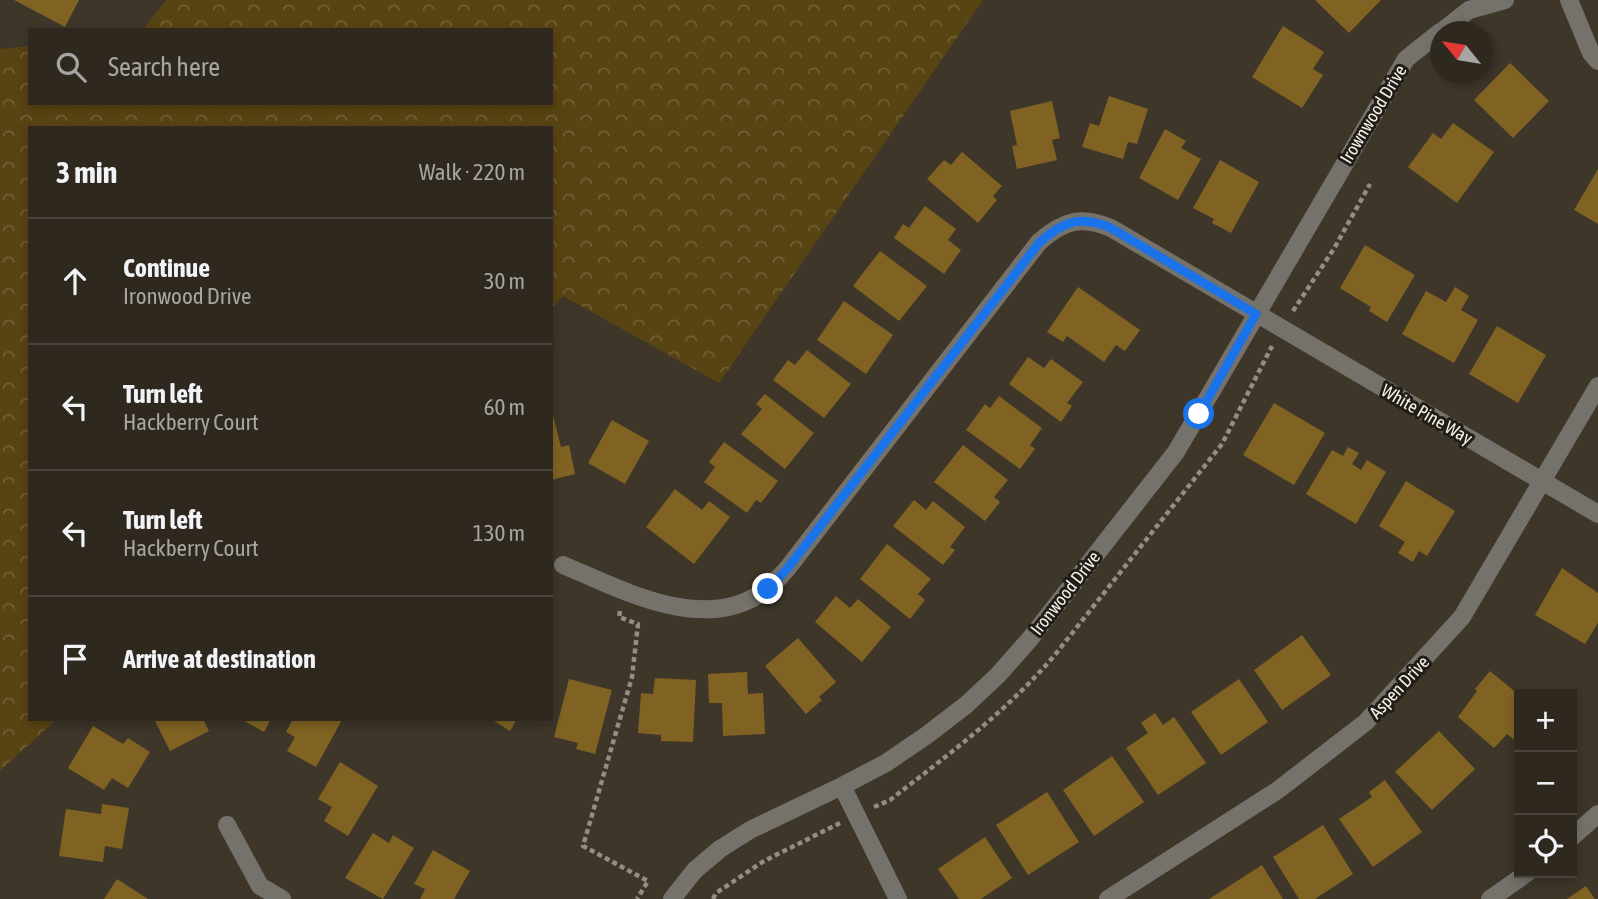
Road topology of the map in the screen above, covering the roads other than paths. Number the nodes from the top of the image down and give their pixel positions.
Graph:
1 (1505, 0) edge
2 (1569, 0) edge
3 (1455, 21) edge
4 (1430, 40) edge
5 (1598, 61) edge
6 (1340, 170) joint
7 (1256, 314) junction
8 (1598, 386) edge
9 (1543, 481) junction
10 (1598, 514) edge
11 (563, 565) dead end
12 (842, 786) junction
13 (1598, 814) edge
14 (227, 825) dead end
15 (1577, 833) edge
16 (1520, 878) edge
17 (282, 899) edge
18 (672, 899) edge
19 (898, 899) edge
20 (1108, 899) edge
21 (1490, 899) edge

1 - 3 street, Irownwood Drive
2 - 5 street
4 - 6 street, Irownwood Drive
6 - 7 street, Ironwood Drive
7 - 9 street, White Pine Way
7 - 11 street, White Pine Way
7 - 12 street, Ironwood Drive
8 - 9 street, Aspen Drive
9 - 10 street, White Pine Way
9 - 20 street, Aspen Drive
12 - 18 street, Ironwood Drive
12 - 19 street
13 - 15 street
14 - 17 street
16 - 21 street

